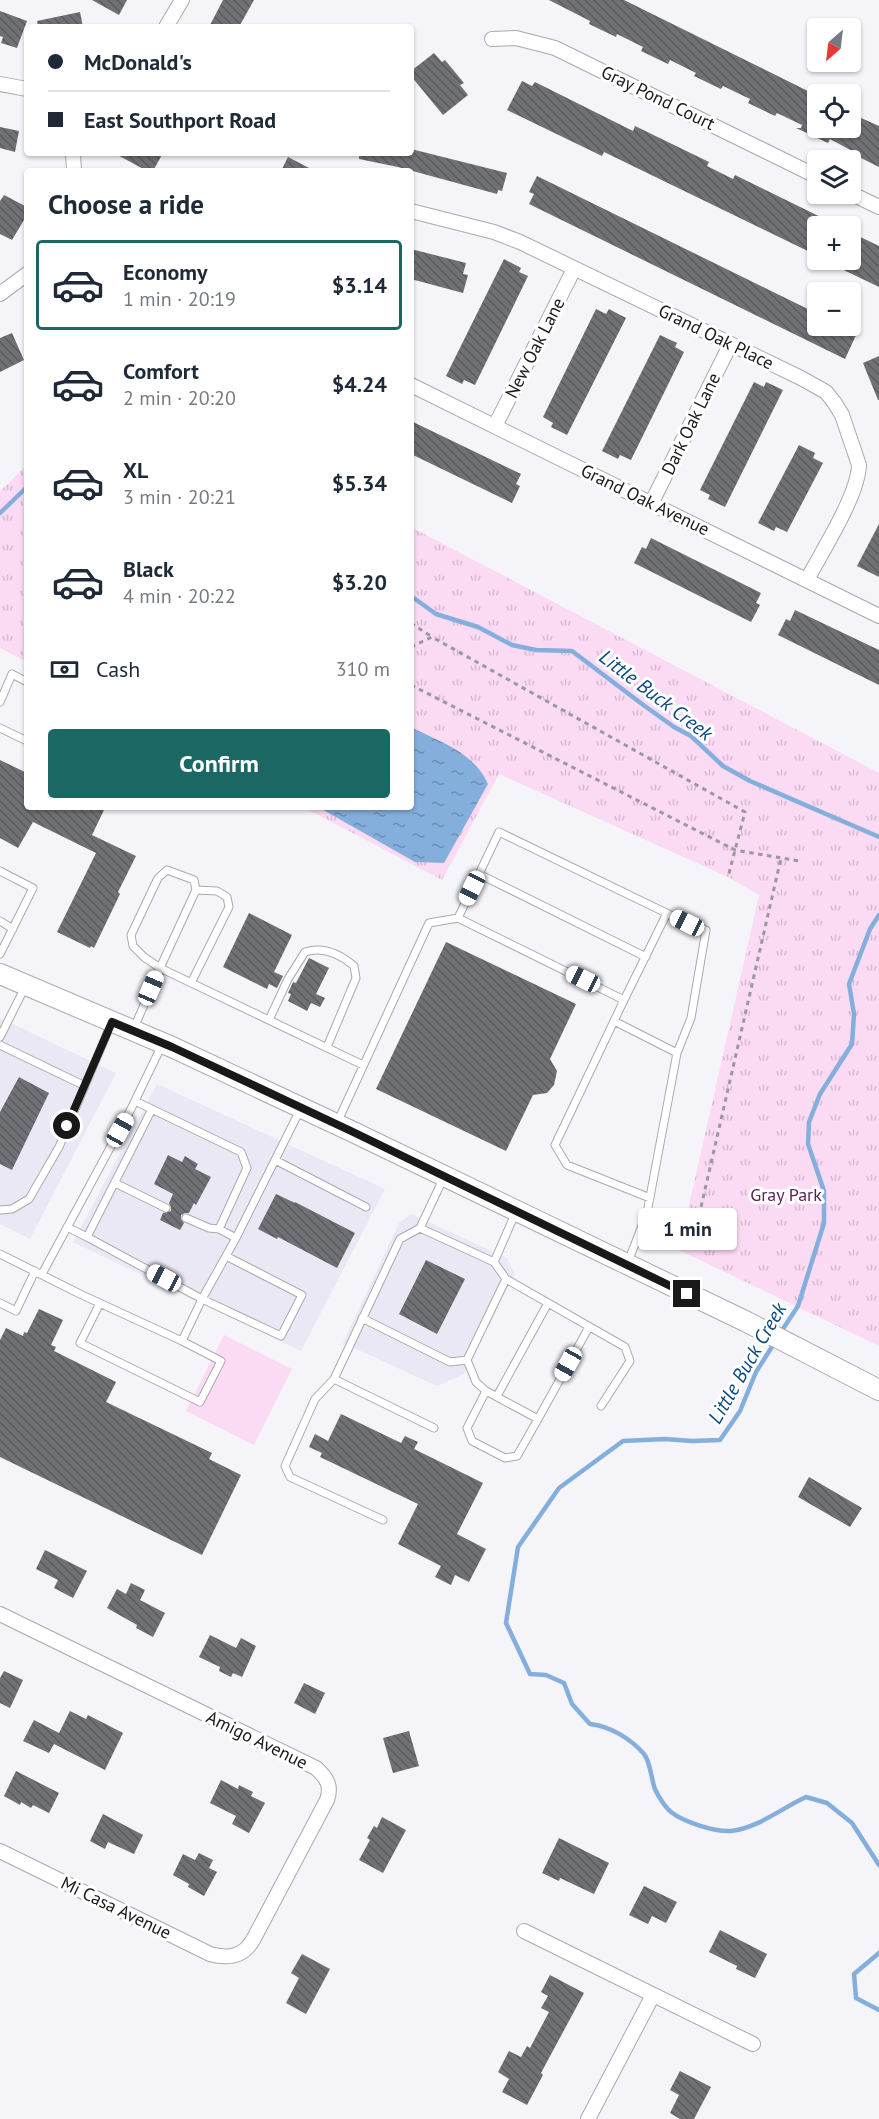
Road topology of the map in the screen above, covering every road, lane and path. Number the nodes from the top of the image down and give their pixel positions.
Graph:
1 (182, 0) edge
2 (168, 24) edge
3 (492, 39) dead end
4 (0, 84) edge
5 (24, 88) edge
6 (807, 172) edge
7 (861, 198) edge
8 (879, 207) edge
9 (414, 212) edge
10 (574, 269) junction
11 (24, 275) edge
12 (0, 294) edge
13 (730, 345) junction
14 (414, 386) edge
15 (495, 426) junction
16 (652, 502) junction
17 (807, 580) junction
18 (879, 616) edge
19 (414, 625) edge
20 (432, 637) junction
21 (414, 646) edge
22 (24, 680) edge
23 (414, 687) edge
24 (0, 702) edge
25 (0, 728) edge
26 (24, 740) edge
27 (735, 850) junction
28 (781, 858) junction
29 (800, 861) dead end
30 (0, 871) edge
31 (479, 874) junction
32 (728, 877) dead end
33 (196, 890) junction
34 (667, 913) junction
35 (458, 918) junction
36 (0, 921) edge
37 (13, 929) junction
38 (0, 954) edge
39 (646, 957) junction
40 (160, 968) junction
41 (0, 974) edge
42 (191, 983) junction
43 (26, 985) junction
44 (624, 1000) junction
45 (269, 1020) junction
46 (614, 1021) junction
47 (112, 1022) junction
48 (133, 1030) junction
49 (0, 1037) edge
50 (163, 1043) junction
51 (0, 1045) edge
52 (327, 1047) junction
53 (677, 1053) junction
54 (363, 1065) junction
55 (83, 1085) junction
56 (135, 1101) junction
57 (302, 1108) junction
58 (152, 1109) junction
59 (336, 1124) junction
60 (275, 1160) junction
61 (444, 1177) junction
62 (115, 1183) junction
63 (650, 1198) junction
64 (366, 1207) dead end
65 (166, 1208) dead end
66 (0, 1210) edge
67 (516, 1212) junction
68 (186, 1218) dead end
69 (67, 1227) junction
70 (219, 1228) junction
71 (420, 1228) junction
72 (87, 1237) junction
73 (236, 1238) junction
74 (693, 1242) dead end
75 (0, 1254) edge
76 (226, 1256) junction
77 (494, 1262) junction
78 (627, 1265) junction
79 (38, 1273) junction
80 (506, 1279) junction
81 (202, 1299) junction
82 (0, 1303) edge
83 (100, 1303) junction
84 (548, 1303) junction
85 (363, 1318) junction
86 (589, 1327) junction
87 (182, 1341) junction
88 (467, 1360) junction
89 (334, 1379) junction
90 (879, 1390) edge
91 (486, 1391) junction
92 (497, 1396) junction
93 (601, 1406) dead end
94 (538, 1419) junction
95 (434, 1428) dead end
96 (383, 1520) dead end
97 (0, 1614) edge
98 (0, 1851) edge
99 (524, 1930) dead end
100 (235, 1956) joint
101 (653, 1995) junction
102 (753, 2044) dead end
103 (588, 2119) edge

1 - 2 street
3 - 6 street, Gray Pond Court
4 - 5 street
7 - 8 street
9 - 10 street, Grand Oak Place
10 - 13 street, Grand Oak Place
10 - 15 street, New Oak Lane
11 - 12 street
13 - 16 street, Dark Oak Lane
13 - 17 street, Grand Oak Place
14 - 15 street, Grand Oak Avenue
15 - 16 street, Grand Oak Avenue
16 - 17 street, Grand Oak Avenue
17 - 18 street, Grand Oak Avenue
19 - 20 path
20 - 21 path
20 - 27 path
22 - 24 lane
23 - 27 path
25 - 26 lane
27 - 28 path
27 - 32 path
28 - 29 path
28 - 74 path
30 - 37 lane
31 - 34 lane
31 - 35 lane
31 - 39 lane
33 - 40 lane
33 - 40 lane
33 - 42 lane
34 - 39 lane
34 - 53 lane
35 - 44 lane
35 - 54 lane
36 - 37 lane
37 - 38 lane
39 - 44 lane
40 - 42 lane
40 - 48 lane
41 - 43 main road
42 - 45 lane
43 - 47 main road
43 - 49 lane
44 - 46 lane
45 - 52 lane
45 - 52 lane
46 - 53 lane
46 - 63 lane
47 - 48 main road
47 - 55 lane
48 - 50 main road
50 - 56 lane
50 - 57 main road
51 - 55 lane
52 - 54 lane
53 - 63 lane
54 - 59 lane
55 - 66 lane
56 - 58 lane
56 - 69 lane
57 - 59 main road
57 - 60 lane
58 - 62 lane
58 - 70 lane
59 - 61 main road
60 - 64 lane
60 - 73 lane
61 - 67 main road
61 - 71 lane
62 - 65 lane
62 - 72 lane
63 - 78 lane
67 - 77 lane
67 - 78 main road
68 - 70 lane
69 - 72 lane
69 - 79 lane
70 - 73 lane
71 - 77 lane
71 - 85 lane
72 - 81 lane
73 - 76 lane
75 - 79 lane
76 - 81 lane
76 - 81 lane
77 - 80 lane
78 - 90 main road
79 - 82 lane
79 - 83 lane
80 - 84 lane
80 - 88 lane
81 - 87 lane
83 - 87 lane
83 - 87 lane
84 - 86 lane
84 - 92 lane
85 - 88 lane
85 - 89 lane
86 - 93 lane
86 - 94 lane
88 - 91 lane
89 - 95 lane
89 - 96 lane
91 - 92 lane
91 - 94 lane
92 - 94 lane
97 - 100 street, Amigo Avenue
98 - 100 street, Mi Casa Avenue
99 - 101 street
101 - 102 street
101 - 103 street

